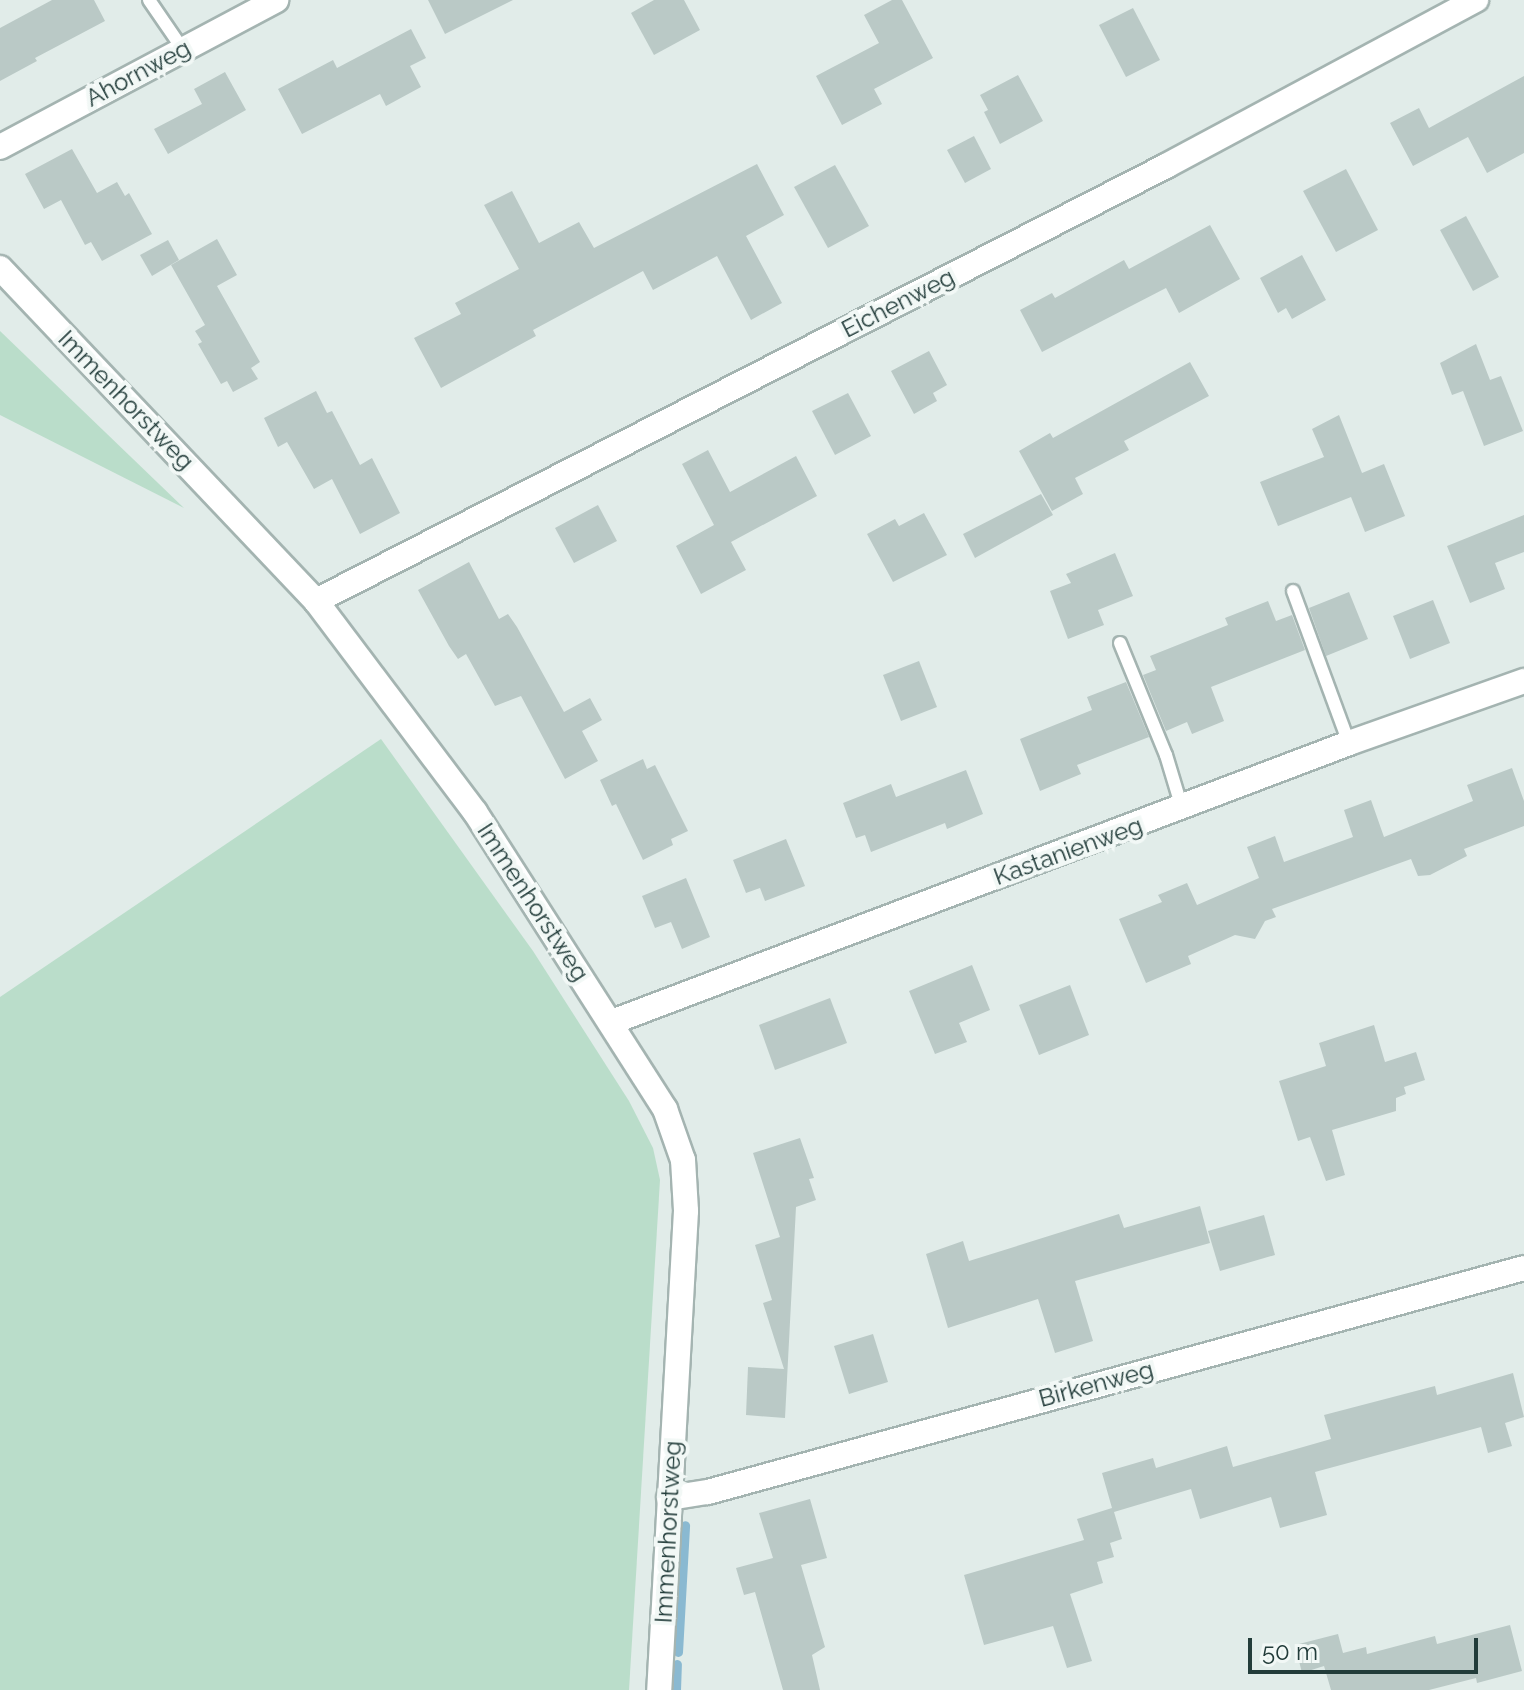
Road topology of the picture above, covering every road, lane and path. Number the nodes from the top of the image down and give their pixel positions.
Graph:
1 (149, 0) edge
2 (276, 0) edge
3 (1476, 0) edge
4 (182, 48) junction
5 (0, 147) edge
6 (0, 268) edge
7 (1293, 591) dead end
8 (316, 601) junction
9 (1120, 643) dead end
10 (1524, 681) edge
11 (1349, 743) junction
12 (1182, 808) junction
13 (612, 1022) junction
14 (1524, 1268) edge
15 (669, 1498) junction
16 (659, 1690) edge

1 - 4 lane
2 - 4 street, Ahornweg
3 - 8 street, Eichenweg
4 - 5 street, Ahornweg
6 - 8 street, Immenhorstweg
7 - 11 lane
8 - 13 street, Immenhorstweg
9 - 12 lane
10 - 11 street, Kastanienweg
11 - 12 street, Kastanienweg
12 - 13 street, Kastanienweg
13 - 15 street, Immenhorstweg
14 - 15 street, Birkenweg
15 - 16 street, Immenhorstweg

